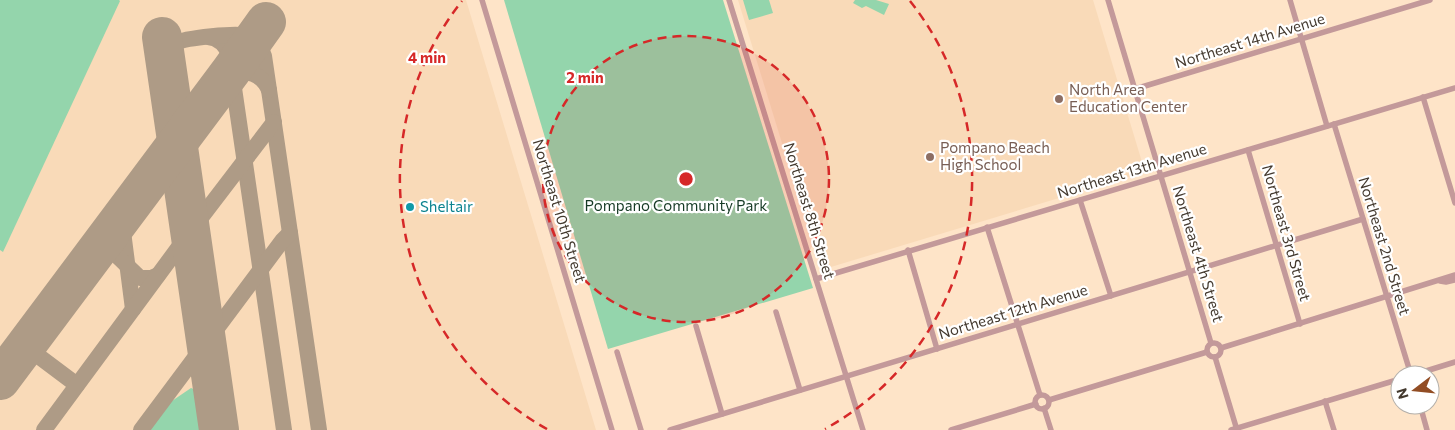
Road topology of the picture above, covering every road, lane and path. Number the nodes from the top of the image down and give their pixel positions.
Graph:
1 (482, 0) edge
2 (729, 0) edge
3 (1110, 0) edge
4 (1290, 0) edge
5 (1430, 0) edge
6 (1301, 39) junction
7 (1455, 88) edge
8 (1135, 89) junction
9 (1423, 97) junction
10 (1334, 124) junction
11 (1327, 126) junction
12 (1248, 150) junction
13 (1161, 175) junction
14 (1080, 200) junction
15 (1455, 203) edge
16 (1363, 219) junction
17 (987, 227) junction
18 (1277, 245) junction
19 (908, 250) junction
20 (1190, 272) junction
21 (1455, 275) edge
22 (816, 279) junction
23 (1455, 280) edge
24 (1438, 281) junction
25 (1111, 296) junction
26 (1387, 297) junction
27 (776, 312) dead end
28 (1018, 324) junction
29 (1300, 324) junction
30 (696, 326) dead end
31 (1211, 343) junction
32 (1221, 348) junction
33 (936, 349) junction
34 (617, 352) dead end
35 (1207, 352) junction
36 (1216, 357) junction
37 (1455, 362) edge
38 (1409, 365) edge
39 (1440, 367) edge
40 (846, 376) junction
41 (1390, 382) edge
42 (800, 390) junction
43 (1040, 395) junction
44 (1049, 400) junction
45 (1325, 401) junction
46 (1036, 404) junction
47 (1044, 408) junction
48 (722, 414) junction
49 (1423, 415) edge
50 (955, 429) edge
51 (1235, 429) edge
52 (612, 430) edge
53 (641, 430) edge
54 (673, 430) edge
55 (863, 430) edge
56 (1051, 430) edge
57 (1334, 430) edge
58 (1427, 430) edge

1 - 52 street, Northeast 10th Street
2 - 22 street, Northeast 8th Street
3 - 8 street, Northeast 4th Street
4 - 6 street
5 - 6 street, Northeast 14th Avenue
6 - 8 street, Northeast 14th Avenue
6 - 11 street
7 - 9 street, Northeast 13th Avenue
8 - 13 street, Northeast 4th Street
9 - 10 street, Northeast 13th Avenue
9 - 15 street
10 - 11 street, Northeast 13th Avenue
10 - 16 street, Northeast 2nd Street
11 - 12 street, Northeast 13th Avenue
12 - 13 street, Northeast 13th Avenue
12 - 18 street, Northeast 3rd Street
13 - 14 street, Northeast 13th Avenue
13 - 20 street, Northeast 4th Street
14 - 17 street, Northeast 13th Avenue
14 - 25 street
16 - 18 street, Northeast 12th Avenue
16 - 26 street, Northeast 2nd Street
17 - 19 street, Northeast 13th Avenue
17 - 28 street
18 - 20 street, Northeast 12th Avenue
18 - 29 street, Northeast 3rd Street
19 - 22 street, Northeast 13th Avenue
19 - 33 street
20 - 25 street, Northeast 12th Avenue
20 - 31 street, Northeast 4th Street
21 - 24 street
22 - 40 street, Northeast 8th Street
23 - 24 street
24 - 26 street
25 - 28 street, Northeast 12th Avenue
26 - 29 street
26 - 38 street, Northeast 2nd Street
27 - 42 street
28 - 33 street, Northeast 12th Avenue
28 - 43 street
29 - 32 street
30 - 48 street
31 - 32 street
31 - 35 street
32 - 36 street
33 - 40 street, Northeast 12th Avenue
34 - 53 street
35 - 36 street
35 - 44 street
36 - 51 street
37 - 39 street
40 - 42 street, Northeast 12th Avenue
40 - 55 street, Northeast 8th Street
41 - 45 street
42 - 48 street, Northeast 12th Avenue
43 - 44 street
43 - 46 street
44 - 47 street
45 - 51 street
45 - 57 street
46 - 47 street
46 - 50 street
47 - 56 street
48 - 54 street, Northeast 12th Avenue
49 - 58 street

